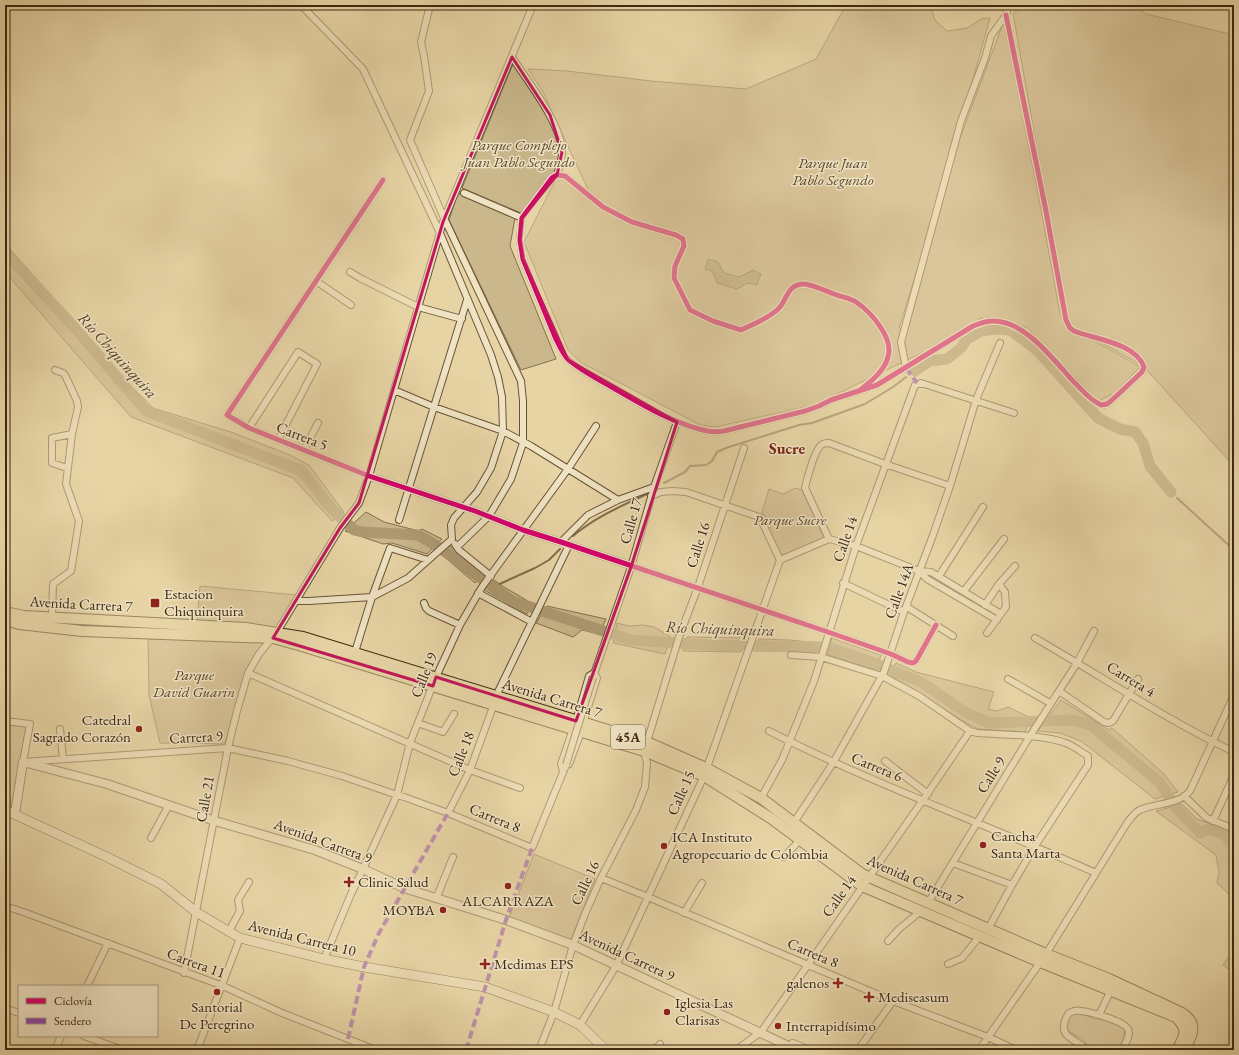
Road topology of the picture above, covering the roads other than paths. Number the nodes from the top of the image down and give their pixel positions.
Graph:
1 (301, 5) edge
2 (430, 5) edge
3 (533, 5) edge
4 (1009, 5) edge
5 (1006, 15) junction
6 (512, 57) junction
7 (557, 174) junction
8 (383, 180) dead end
9 (464, 193) dead end
10 (444, 218) junction
11 (522, 218) junction
12 (440, 233) junction
13 (350, 272) dead end
14 (316, 282) junction
15 (467, 300) junction
16 (351, 305) dead end
17 (418, 307) junction
18 (462, 319) junction
19 (1000, 343) dead end
20 (906, 368) junction
21 (55, 370) dead end
22 (394, 390) junction
23 (859, 391) junction
24 (976, 400) junction
25 (434, 407) junction
26 (1014, 413) dead end
27 (677, 422) junction
28 (318, 423) dead end
29 (596, 426) dead end
30 (248, 428) junction
31 (503, 431) junction
32 (72, 434) junction
33 (278, 440) junction
34 (523, 443) junction
35 (744, 448) dead end
36 (304, 450) junction
37 (885, 464) junction
38 (67, 468) junction
39 (568, 469) junction
40 (369, 476) junction
41 (950, 486) junction
42 (654, 487) junction
43 (409, 489) junction
44 (651, 496) junction
45 (618, 500) junction
46 (724, 505) junction
47 (464, 507) junction
48 (983, 507) dead end
49 (489, 516) junction
50 (399, 520) dead end
51 (523, 530) junction
52 (1004, 538) dead end
53 (452, 539) junction
54 (829, 539) junction
55 (561, 542) junction
56 (569, 545) junction
57 (856, 546) junction
58 (457, 547) junction
59 (428, 560) junction
60 (780, 560) junction
61 (1015, 566) dead end
62 (631, 567) junction
63 (919, 571) junction
64 (939, 576) junction
65 (490, 578) junction
66 (843, 583) junction
67 (999, 584) junction
68 (697, 588) junction
69 (964, 591) junction
70 (478, 593) junction
71 (372, 597) junction
72 (297, 601) junction
73 (424, 603) dead end
74 (985, 605) junction
75 (906, 609) junction
76 (762, 610) junction
77 (5, 615) edge
78 (52, 617) junction
79 (999, 617) junction
80 (534, 619) junction
81 (460, 625) junction
82 (936, 625) junction
83 (1094, 631) dead end
84 (828, 632) junction
85 (987, 633) dead end
86 (275, 635) junction
87 (953, 636) dead end
88 (1035, 638) dead end
89 (355, 652) junction
90 (822, 654) junction
91 (891, 654) junction
92 (791, 655) dead end
93 (1077, 663) junction
94 (248, 673) junction
95 (883, 674) junction
96 (594, 675) junction
97 (1008, 679) dead end
98 (1138, 679) dead end
99 (435, 682) junction
100 (1059, 691) junction
101 (1129, 694) junction
102 (1234, 695) edge
103 (495, 700) junction
104 (1050, 703) junction
105 (454, 714) dead end
106 (5, 721) edge
107 (418, 723) junction
108 (578, 726) junction
109 (60, 729) dead end
110 (769, 731) dead end
111 (970, 731) junction
112 (1030, 736) junction
113 (790, 742) junction
114 (1213, 742) junction
115 (410, 744) junction
116 (645, 747) junction
117 (228, 748) junction
118 (1234, 752) edge
119 (63, 760) junction
120 (885, 761) dead end
121 (23, 762) junction
122 (833, 763) junction
123 (564, 768) junction
124 (470, 770) junction
125 (705, 772) junction
126 (1234, 775) edge
127 (520, 788) dead end
128 (928, 794) junction
129 (397, 795) junction
130 (761, 798) junction
131 (1182, 798) junction
132 (923, 800) junction
133 (169, 805) junction
134 (5, 810) edge
135 (448, 813) junction
136 (15, 814) junction
137 (215, 820) junction
138 (1213, 821) junction
139 (977, 822) junction
140 (791, 827) junction
141 (1234, 828) edge
142 (151, 838) dead end
143 (800, 840) junction
144 (1035, 846) junction
145 (532, 848) joint
146 (453, 857) dead end
147 (784, 857) dead end
148 (953, 863) junction
149 (363, 869) junction
150 (1096, 873) junction
151 (869, 877) junction
152 (600, 878) junction
153 (249, 882) dead end
154 (702, 883) dead end
155 (1012, 885) junction
156 (862, 886) junction
157 (648, 897) junction
158 (436, 899) junction
159 (928, 902) junction
160 (5, 906) edge
161 (921, 911) junction
162 (196, 912) junction
163 (684, 913) junction
164 (988, 929) junction
165 (229, 931) junction
166 (980, 936) junction
167 (240, 938) junction
168 (888, 941) dead end
169 (108, 943) junction
170 (573, 945) junction
171 (1043, 958) junction
172 (324, 960) junction
173 (948, 964) dead end
174 (808, 965) junction
175 (616, 966) junction
176 (184, 973) junction
177 (87, 985) edge
178 (223, 986) junction
179 (1111, 990) junction
180 (893, 1001) junction
181 (5, 1008) edge
182 (554, 1012) junction
183 (18, 1013) edge
184 (1099, 1015) junction
185 (580, 1025) junction
186 (1188, 1026) junction
187 (761, 1032) junction
188 (61, 1037) edge
189 (88, 1037) edge
190 (988, 1037) junction
191 (660, 1044) dead end
192 (1083, 1048) edge
193 (55, 1050) edge
194 (123, 1050) edge
195 (197, 1050) edge
196 (376, 1050) edge
197 (539, 1050) edge
198 (606, 1050) edge
199 (654, 1050) edge
200 (736, 1050) edge
201 (797, 1050) edge
202 (807, 1050) edge
203 (858, 1050) edge
204 (979, 1050) edge
205 (1016, 1050) edge
206 (1122, 1050) edge
207 (1177, 1050) edge
208 (1184, 1050) edge

1 - 12 street
2 - 10 street
3 - 6 street, Calle 21
4 - 5 street
5 - 20 street
5 - 20 street
6 - 7 street
6 - 10 street, Calle 21
7 - 11 street
7 - 23 street
8 - 14 street
9 - 11 street
10 - 12 street, Calle 21
10 - 34 street
11 - 27 street
12 - 15 street
12 - 17 street, Calle 21
13 - 17 street
14 - 16 street
14 - 30 street, Carrera 5
15 - 18 street
15 - 31 street
17 - 18 street
17 - 22 street, Calle 21
18 - 25 street
19 - 24 street, Calle 14A
20 - 23 street
21 - 32 street
22 - 25 street
22 - 40 street, Calle 21
23 - 27 street
24 - 26 street, Calle 14
24 - 37 street, Calle 14
24 - 41 street, Calle 14A
25 - 31 street
25 - 43 street
27 - 42 street, Calle 17
28 - 36 street
29 - 39 street, Calle 19
30 - 33 street, Carrera 5
30 - 33 street
31 - 34 street
31 - 47 street
32 - 38 street
32 - 38 street
33 - 36 street, Carrera 5
34 - 39 street
34 - 49 street
35 - 46 street, Calle 16
36 - 40 street, Carrera 5
37 - 41 street
37 - 54 street
37 - 57 street, Calle 14
38 - 78 street
39 - 45 street
39 - 51 street, Calle 19
40 - 43 street, Carrera 5
40 - 72 street, Calle 21
41 - 63 street, Calle 14A
42 - 44 street, Calle 17
42 - 45 street
43 - 47 street, Carrera 5
43 - 50 street
44 - 46 street
44 - 62 street, Calle 17
45 - 55 street
46 - 60 street
46 - 68 street, Calle 16
47 - 49 street, Carrera 5
47 - 53 street
48 - 64 street
49 - 51 street, Carrera 5
49 - 58 street
51 - 55 street, Carrera 5
51 - 65 street, Calle 19
52 - 69 street
53 - 58 street
53 - 59 street
54 - 57 street
54 - 60 street
55 - 56 street, Carrera 5
56 - 62 street, Carrera 5
56 - 80 street, Calle 18
57 - 63 street
57 - 66 street, Calle 14
58 - 65 street
59 - 71 street
59 - 71 street
60 - 76 street, Calle 15
61 - 67 street
62 - 68 street, Carrera 5
62 - 96 street, Calle 17
63 - 64 street
63 - 75 street, Calle 14A
63 - 79 street
64 - 69 street
65 - 70 street, Calle 19
66 - 75 street
66 - 84 street, Calle 14
67 - 74 street
67 - 79 street
68 - 76 street, Carrera 5
68 - 116 street, Calle 16
69 - 74 street
70 - 80 street
70 - 81 street, Calle 19
71 - 72 street
71 - 89 street
72 - 86 street, Calle 21
73 - 81 street
74 - 79 street
75 - 82 street
75 - 91 street, Calle 14A
76 - 84 street, Carrera 5
76 - 125 street, Calle 15
77 - 78 main road, Avenida Carrera 7 / 45A
77 - 86 main road, Avenida Carrera 7 / 45A
78 - 86 main road, Avenida Carrera 7 / 45A
79 - 85 street
80 - 103 street, Calle 18
81 - 99 street, Calle 19
82 - 87 street
82 - 91 street, Carrera 5
83 - 93 street, Calle 9
84 - 90 street, Calle 14
84 - 91 street, Carrera 5
86 - 89 main road, Avenida Carrera 7 / 45A
86 - 94 street, Calle 21
86 - 99 main road, Avenida Carrera 7 / 45A
88 - 93 street, Carrera 4
89 - 99 main road, Avenida Carrera 7 / 45A
90 - 92 street
90 - 95 street
90 - 113 street, Calle 14
91 - 95 street, Calle 14A
93 - 100 street, Calle 9
93 - 101 street, Carrera 4
94 - 115 street
94 - 117 street, Calle 21
95 - 111 street
95 - 122 street, Calle 14A
96 - 108 street, Calle 17
96 - 123 street, Calle 17, bridge
97 - 104 street
98 - 101 street
99 - 103 main road, Avenida Carrera 7 / 45A
99 - 107 street, Calle 19
100 - 101 street
100 - 104 street, Calle 9
101 - 114 street, Carrera 4
102 - 114 street
103 - 108 main road, Avenida Carrera 7 / 45A
103 - 124 street, Calle 18
104 - 112 street, Calle 9
105 - 107 street
106 - 121 street
107 - 115 street, Calle 19
108 - 116 main road, Avenida Carrera 7 / 45A
108 - 123 street, Calle 17
109 - 119 street
110 - 113 street, Carrera 6
111 - 112 street
111 - 128 street, Calle 14
112 - 139 street, Calle 9
112 - 144 street
113 - 122 street, Carrera 6
113 - 130 street, Calle 14
114 - 118 street, Carrera 4
114 - 131 street
115 - 124 street
115 - 129 street, Calle 19
116 - 125 main road, Avenida Carrera 7 / 45A
116 - 152 street, Calle 16
117 - 119 street, Carrera 9
117 - 129 street, Carrera 9
117 - 137 street, Calle 21
119 - 121 street, Carrera 9
120 - 128 street
121 - 133 street, Avenida Carrera 9
121 - 136 street
122 - 132 street, Carrera 6
122 - 140 street, Calle 14A
123 - 145 street, Calle 17
124 - 127 street
124 - 135 street, Calle 18
125 - 130 main road, Avenida Carrera 7 / 45A
125 - 140 main road, Avenida Carrera 7 / 45A
125 - 157 street, Calle 15
126 - 138 street
128 - 132 street, Calle 14
129 - 135 street, Carrera 9
129 - 149 street, Calle 19
130 - 140 main road, Avenida Carrera 7 / 45A
131 - 138 street
131 - 150 street
132 - 139 street, Carrera 6
132 - 151 street, Calle 14
133 - 137 street, Avenida Carrera 9
133 - 142 street
134 - 136 main road, Avenida Carrera 10
135 - 145 street, Carrera 8
136 - 162 main road, Avenida Carrera 10
137 - 149 street, Avenida Carrera 9
137 - 162 street, Calle 21
138 - 141 street
139 - 144 street
139 - 148 street, Calle 9
140 - 143 main road, Avenida Carrera 7 / 45A
140 - 151 main road, Avenida Carrera 7 / 45A
143 - 147 street
143 - 156 main road, Avenida Carrera 7 / 45A
144 - 150 street
144 - 155 street
146 - 158 street
148 - 155 street
148 - 159 street, Calle 9
149 - 158 street, Avenida Carrera 9
149 - 172 street, Calle 19
150 - 171 street
151 - 156 street, Calle 14
151 - 159 main road, Avenida Carrera 7 / 45A
152 - 157 street, Carrera 8
152 - 170 street, Calle 16
153 - 165 street
154 - 163 street
155 - 164 street
156 - 161 main road, Avenida Carrera 7 / 45A
156 - 174 street, Calle 14
157 - 163 street, Carrera 8
157 - 175 street, Calle 15
158 - 170 street, Avenida Carrera 9
159 - 164 main road, Avenida Carrera 7 / 45A
160 - 169 street, Carrera 11
161 - 166 main road, Avenida Carrera 7 / 45A
161 - 168 street
162 - 165 main road, Avenida Carrera 10
162 - 176 street, Calle 21
163 - 174 street, Carrera 8
164 - 171 main road, Avenida Carrera 7 / 45A
165 - 167 main road, Avenida Carrera 10
166 - 171 main road, Avenida Carrera 7 / 45A
166 - 173 street
167 - 172 main road, Avenida Carrera 10
167 - 178 street
169 - 176 street, Carrera 11
169 - 177 street
170 - 175 street, Avenida Carrera 9
170 - 182 street, Calle 16
171 - 179 main road, Avenida Carrera 7 / 45A
171 - 186 main road, Avenida Carrera 7 / 45A
171 - 190 street
172 - 182 main road, Avenida Carrera 10
174 - 180 street, Carrera 8
174 - 187 street, Calle 14
175 - 185 street, Calle 15
175 - 187 street, Avenida Carrera 9
176 - 178 street, Carrera 11
178 - 195 street
178 - 196 street, Carrera 11
179 - 184 street
179 - 186 main road, Avenida Carrera 7 / 45A
180 - 190 street, Carrera 8
180 - 203 street
181 - 183 street
182 - 185 main road, Avenida Carrera 10
182 - 197 street, Calle 16
184 - 192 street
184 - 206 street
185 - 198 main road, Avenida Carrera 10
186 - 207 main road
186 - 208 main road
187 - 200 street, Calle 14
187 - 201 street, Avenida Carrera 9
187 - 202 street, Avenida Carrera 9
188 - 193 street
189 - 194 street
190 - 204 street
190 - 205 street, Carrera 8
191 - 199 street

